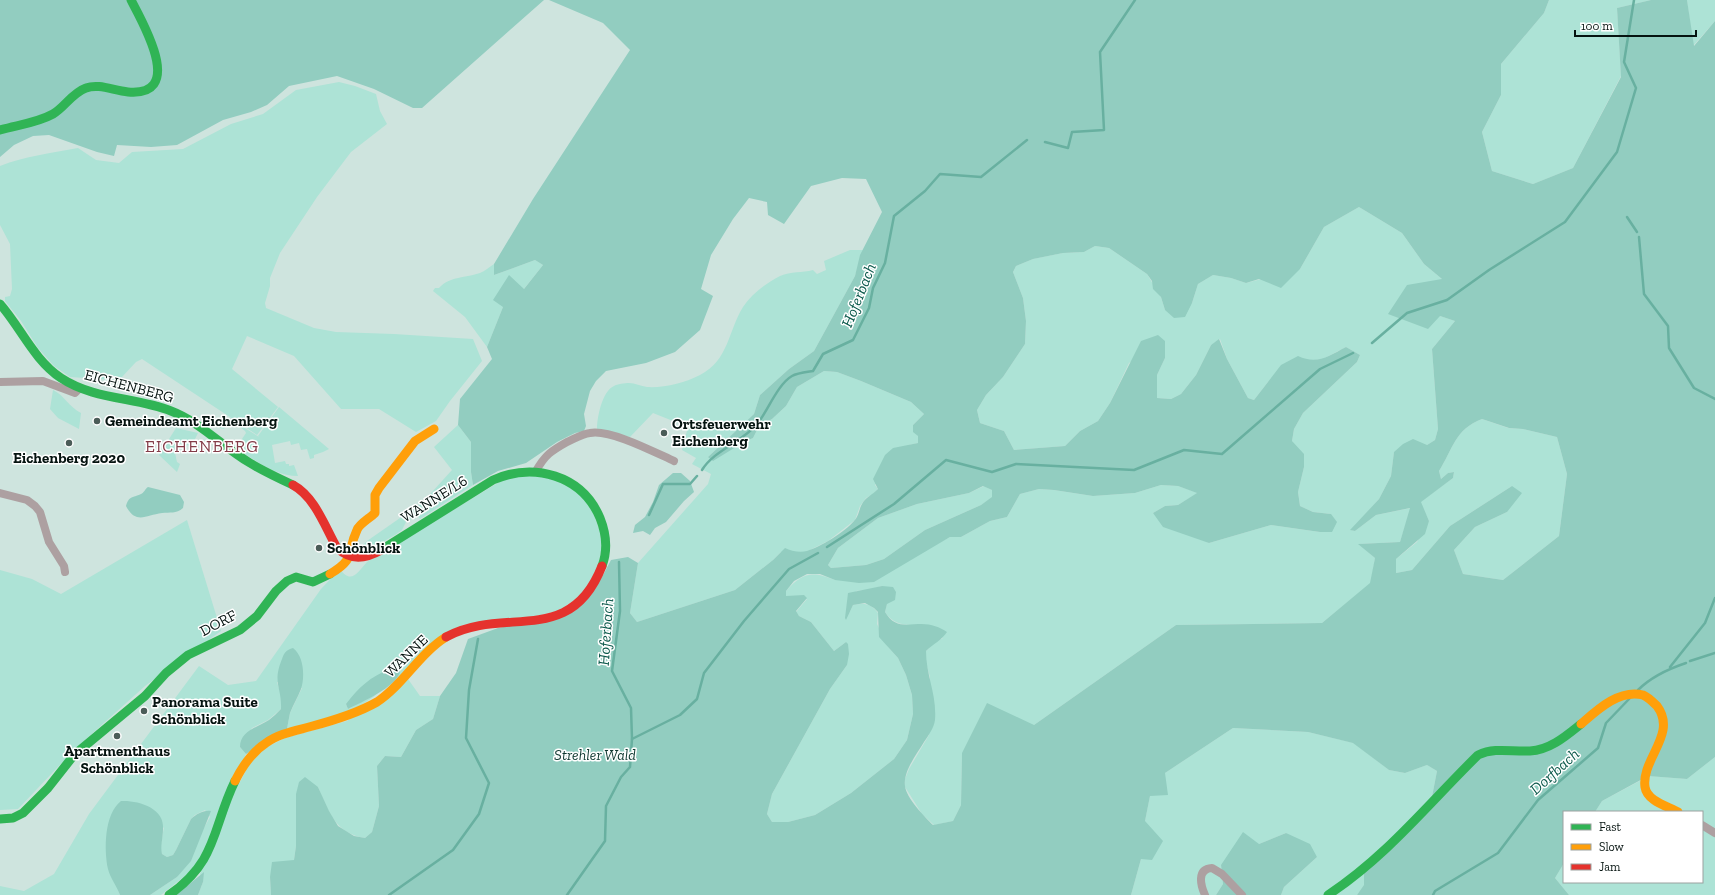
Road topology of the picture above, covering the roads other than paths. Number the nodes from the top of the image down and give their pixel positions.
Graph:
1 (131, 0) edge
2 (0, 130) edge
3 (0, 304) edge
4 (0, 382) edge
5 (79, 389) junction
6 (434, 429) dead end
7 (674, 461) dead end
8 (536, 471) junction
9 (0, 493) edge
10 (350, 557) junction
11 (65, 572) dead end
12 (1676, 811) edge
13 (0, 819) edge
14 (1703, 826) edge
15 (1715, 833) edge
16 (169, 895) edge
17 (1205, 895) edge
18 (1242, 895) edge
19 (1328, 895) edge

1 - 2 street
3 - 5 street, EICHENBERG
4 - 5 street
5 - 10 street, EICHENBERG
6 - 10 street
7 - 8 street
8 - 10 street, WANNE/L6
8 - 16 street, WANNE
9 - 11 street
10 - 13 street, DORF
12 - 19 street
14 - 15 street
17 - 18 street

